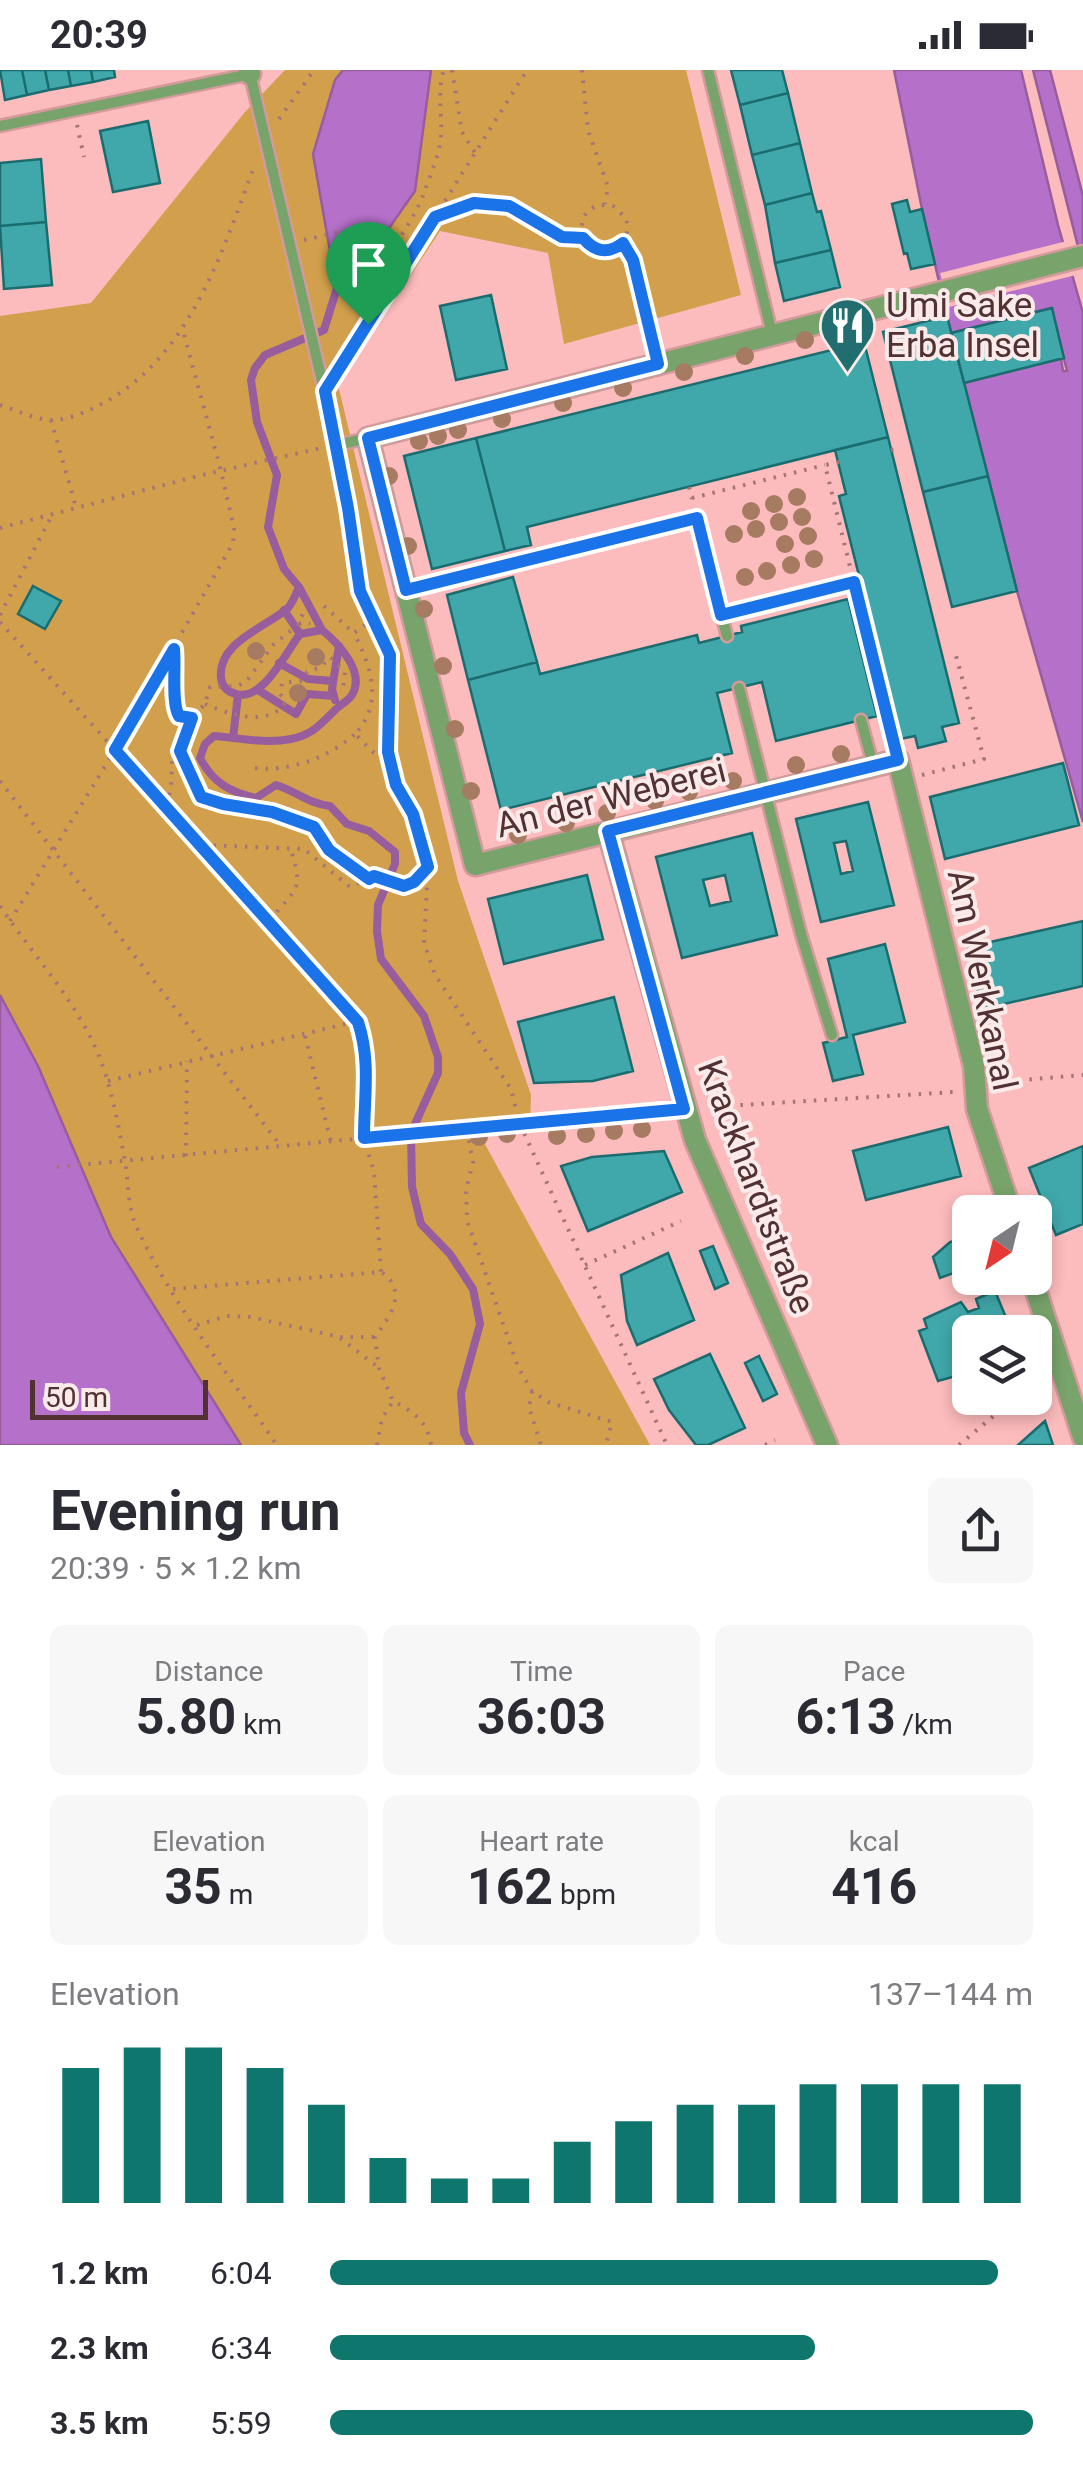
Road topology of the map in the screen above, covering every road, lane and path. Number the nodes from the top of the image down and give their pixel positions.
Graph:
1 (314, 70) edge
2 (444, 70) edge
3 (452, 70) edge
4 (527, 70) edge
5 (582, 70) edge
6 (708, 70) edge
7 (249, 72) edge
8 (74, 110) junction
9 (0, 126) edge
10 (265, 138) junction
11 (476, 154) junction
12 (84, 157) dead end
13 (605, 204) junction
14 (435, 217) junction
15 (314, 238) dead end
16 (583, 238) junction
17 (623, 243) junction
18 (1083, 256) edge
19 (386, 294) junction
20 (368, 324) junction
21 (182, 327) junction
22 (772, 334) junction
23 (658, 364) junction
24 (325, 391) junction
25 (0, 405) edge
26 (51, 420) junction
27 (368, 438) junction
28 (337, 445) junction
29 (900, 448) dead end
30 (891, 450) dead end
31 (300, 453) dead end
32 (838, 462) dead end
33 (825, 465) junction
34 (221, 470) junction
35 (692, 498) dead end
36 (76, 508) junction
37 (52, 514) junction
38 (0, 528) edge
39 (854, 582) junction
40 (406, 590) junction
41 (324, 606) dead end
42 (303, 613) dead end
43 (721, 615) junction
44 (0, 618) edge
45 (374, 619) junction
46 (299, 624) junction
47 (310, 624) dead end
48 (354, 632) junction
49 (726, 636) dead end
50 (174, 649) junction
51 (955, 652) dead end
52 (739, 688) dead end
53 (343, 690) dead end
54 (205, 704) junction
55 (192, 718) junction
56 (861, 720) dead end
57 (355, 734) junction
58 (115, 750) junction
59 (180, 751) junction
60 (390, 760) junction
61 (872, 766) junction
62 (255, 768) dead end
63 (900, 770) junction
64 (0, 781) edge
65 (766, 792) junction
66 (166, 805) junction
67 (608, 831) junction
68 (203, 845) junction
69 (289, 846) junction
70 (54, 850) junction
71 (428, 867) junction
72 (369, 879) junction
73 (0, 906) edge
74 (270, 920) junction
75 (10, 921) junction
76 (358, 1022) junction
77 (832, 1035) dead end
78 (306, 1036) junction
79 (210, 1055) junction
80 (188, 1061) junction
81 (1083, 1075) edge
82 (108, 1081) junction
83 (973, 1088) junction
84 (684, 1109) junction
85 (519, 1122) junction
86 (467, 1128) junction
87 (364, 1138) junction
88 (331, 1142) junction
89 (281, 1146) junction
90 (186, 1156) junction
91 (125, 1162) junction
92 (58, 1167) dead end
93 (1006, 1195) edge
94 (681, 1222) dead end
95 (585, 1265) junction
96 (382, 1272) junction
97 (173, 1289) junction
98 (1037, 1295) edge
99 (196, 1326) junction
100 (375, 1337) junction
101 (339, 1338) junction
102 (379, 1368) junction
103 (532, 1390) junction
104 (394, 1402) junction
105 (995, 1415) edge
106 (1083, 1436) edge
107 (776, 1440) dead end
108 (277, 1445) edge
109 (377, 1445) edge
110 (431, 1445) edge
111 (541, 1445) edge
112 (606, 1445) edge
113 (667, 1445) edge
114 (765, 1445) edge
115 (827, 1445) edge
116 (959, 1445) edge

1 - 10 path
2 - 19 path
3 - 11 path
4 - 11 path
5 - 13 path
6 - 22 lane
7 - 8 lane
7 - 10 lane
8 - 9 lane
8 - 12 path
10 - 21 path
10 - 24 lane
11 - 14 path
13 - 16 path
13 - 17 path
14 - 16 path
14 - 19 path
15 - 20 path
16 - 17 path
17 - 23 path
18 - 22 street
19 - 20 path
20 - 24 path
21 - 26 path
21 - 34 path
22 - 23 street
23 - 27 street
24 - 28 lane
25 - 26 path
26 - 36 path
27 - 28 lane
27 - 40 street, An der Weberei
28 - 45 path
29 - 30 path
31 - 34 path
32 - 33 path
33 - 35 path
33 - 39 path
34 - 36 path
34 - 50 path
36 - 37 path
37 - 38 path
37 - 44 path
39 - 43 path
39 - 63 path
40 - 43 lane
40 - 67 street, An der Weberei
41 - 48 path
42 - 46 path
43 - 49 lane
44 - 58 path
45 - 48 path
45 - 60 path
46 - 47 path
46 - 54 path
48 - 57 path
50 - 55 path
50 - 58 path
51 - 63 path
52 - 65 lane
53 - 54 path
54 - 55 path
55 - 59 path
56 - 61 lane
57 - 60 path
57 - 62 path
58 - 66 path
58 - 70 path
59 - 66 path
59 - 72 path
60 - 71 path
61 - 63 street, An der Weberei
61 - 65 street, An der Weberei
63 - 83 street, Am Werkkanal
64 - 70 path
65 - 67 street, An der Weberei
65 - 77 lane
66 - 68 path
67 - 84 street, Krackhardtstraße
68 - 69 path
68 - 74 path
69 - 72 path
69 - 74 path
70 - 75 path
70 - 79 path
71 - 72 path
71 - 85 path
73 - 75 path
74 - 76 path
75 - 82 path
76 - 78 path
76 - 87 path
78 - 79 path
78 - 88 path
79 - 80 path
79 - 89 path
80 - 82 path
80 - 90 path
81 - 83 path
82 - 91 path
83 - 84 path
83 - 93 street, Am Werkkanal
84 - 85 path
84 - 115 street, Krackhardtstraße
85 - 86 path
85 - 95 path
86 - 87 path
86 - 103 path
87 - 88 path
87 - 96 path
88 - 89 path
89 - 90 path
90 - 91 path
91 - 92 path
91 - 97 path
94 - 95 path
95 - 113 path
96 - 97 path
96 - 100 path
97 - 99 path
98 - 106 street
99 - 101 path
99 - 108 path
100 - 101 path
100 - 102 path
101 - 102 path
102 - 104 path
103 - 111 path
103 - 112 path
104 - 109 path
104 - 110 path
105 - 116 path
107 - 114 path

